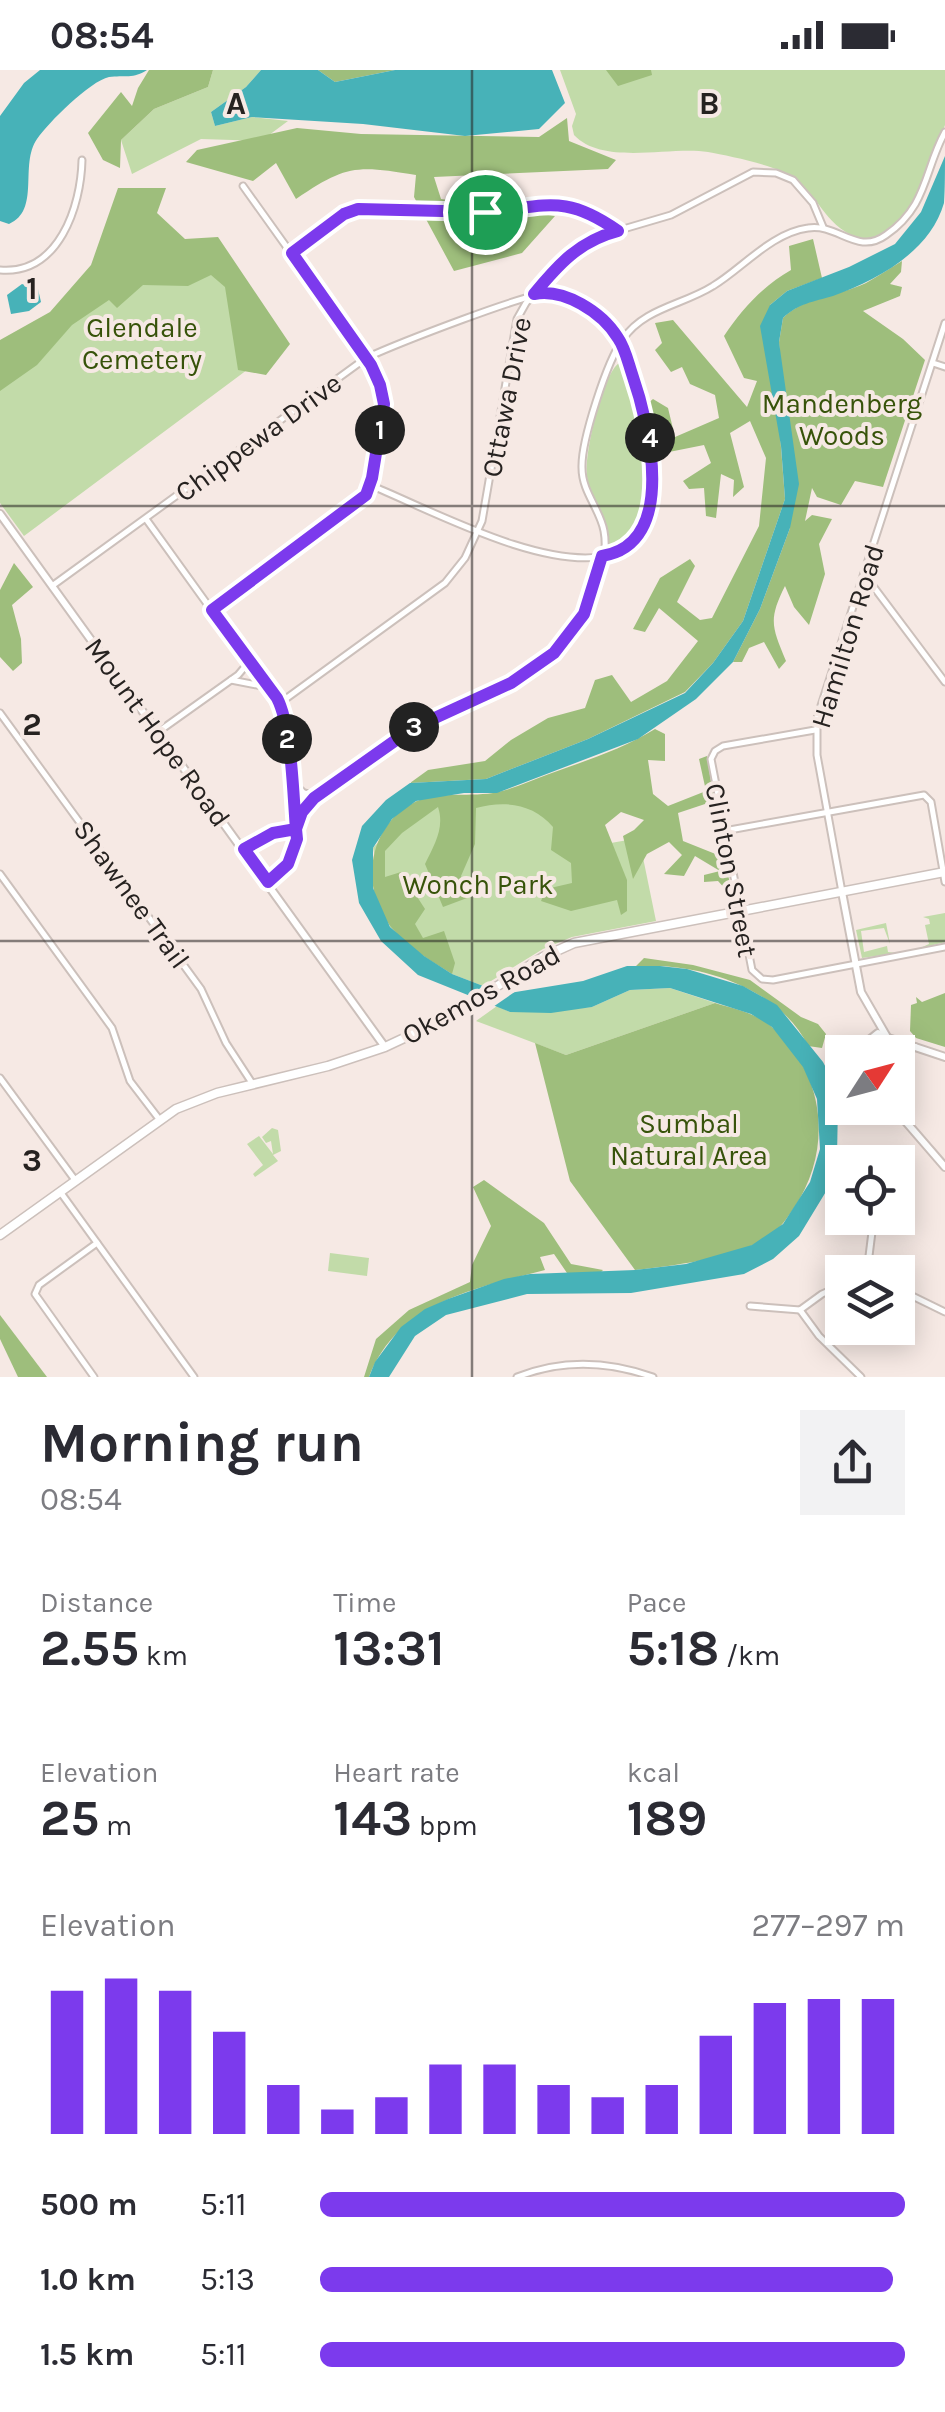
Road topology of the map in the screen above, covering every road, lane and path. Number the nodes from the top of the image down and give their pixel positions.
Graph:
1 (945, 132) edge
2 (82, 160) dead end
3 (243, 186) dead end
4 (823, 227) junction
5 (618, 231) junction
6 (292, 253) junction
7 (0, 270) edge
8 (534, 294) junction
9 (505, 306) junction
10 (517, 319) junction
11 (945, 323) edge
12 (621, 342) junction
13 (366, 358) junction
14 (933, 363) junction
15 (945, 367) edge
16 (370, 485) junction
17 (0, 514) edge
18 (146, 519) junction
19 (479, 530) junction
20 (602, 556) junction
21 (864, 574) junction
22 (52, 586) junction
23 (212, 610) junction
24 (250, 662) junction
25 (230, 680) junction
26 (945, 682) edge
27 (268, 688) junction
28 (280, 703) junction
29 (0, 713) edge
30 (816, 730) junction
31 (158, 732) junction
32 (292, 779) junction
33 (318, 796) junction
34 (827, 810) junction
35 (296, 829) junction
36 (724, 831) junction
37 (244, 849) junction
38 (944, 872) edge
39 (0, 874) edge
40 (268, 882) junction
41 (945, 882) edge
42 (842, 892) junction
43 (740, 911) junction
44 (945, 947) edge
45 (856, 967) junction
46 (872, 1013) junction
47 (870, 1035) edge
48 (886, 1035) edge
49 (385, 1047) junction
50 (916, 1047) edge
51 (945, 1057) edge
52 (0, 1078) edge
53 (252, 1083) junction
54 (160, 1119) junction
55 (908, 1125) edge
56 (945, 1168) edge
57 (75, 1180) junction
58 (60, 1191) junction
59 (0, 1234) edge
60 (97, 1244) junction
61 (825, 1293) edge
62 (915, 1297) edge
63 (750, 1306) dead end
64 (800, 1310) junction
65 (945, 1312) edge
66 (94, 1377) edge
67 (194, 1377) edge
68 (518, 1377) edge
69 (653, 1377) edge
70 (861, 1377) edge

1 - 4 street
2 - 7 street
3 - 6 street
4 - 5 street, Ottawa Drive
4 - 12 street
5 - 6 street
5 - 8 street, Ottawa Drive
6 - 13 street
8 - 9 street, Chippewa Drive
8 - 10 street, Ottawa Drive
8 - 12 street
9 - 10 street
9 - 13 street, Chippewa Drive
10 - 19 street, Ottawa Drive
11 - 14 street, Hamilton Road
12 - 20 street
12 - 20 street
13 - 16 street
13 - 18 street, Chippewa Drive
14 - 15 street
14 - 21 street, Hamilton Road
16 - 19 street
16 - 23 street
17 - 22 street, Mount Hope Road
18 - 22 street, Chippewa Drive
18 - 23 street
19 - 20 street
19 - 28 street, Ottawa Drive
20 - 33 street
21 - 26 street
21 - 30 street, Hamilton Road
22 - 31 street, Mount Hope Road
23 - 24 street
24 - 25 street
24 - 27 street
25 - 27 street
25 - 31 street
27 - 28 street
28 - 32 street
29 - 53 street, Shawnee Trail
30 - 34 street, Hamilton Road
30 - 36 street, Clinton Street
31 - 37 street, Mount Hope Road
32 - 33 street
32 - 35 street
33 - 35 street
34 - 36 street
34 - 38 street
34 - 42 street, Hamilton Road
35 - 37 street
35 - 40 street
36 - 43 street, Clinton Street
37 - 40 street, Mount Hope Road
38 - 41 street
38 - 42 main road, Okemos Road
39 - 54 street
40 - 49 street, Mount Hope Road
42 - 43 main road, Okemos Road
42 - 45 street, Hamilton Road
43 - 45 street, Clinton Street
43 - 49 main road, Okemos Road
44 - 45 street
45 - 46 street, Hamilton Road
46 - 47 street, Hamilton Road
46 - 48 street, Hamilton Road
49 - 53 main road, Okemos Road
50 - 51 street
52 - 57 street
53 - 54 main road, Okemos Road
54 - 57 main road, Okemos Road
55 - 56 street
57 - 58 main road, Okemos Road
58 - 59 main road, Okemos Road
58 - 60 street
60 - 66 street
60 - 67 street
61 - 64 street
62 - 65 street
63 - 64 street
64 - 70 street
68 - 69 street

